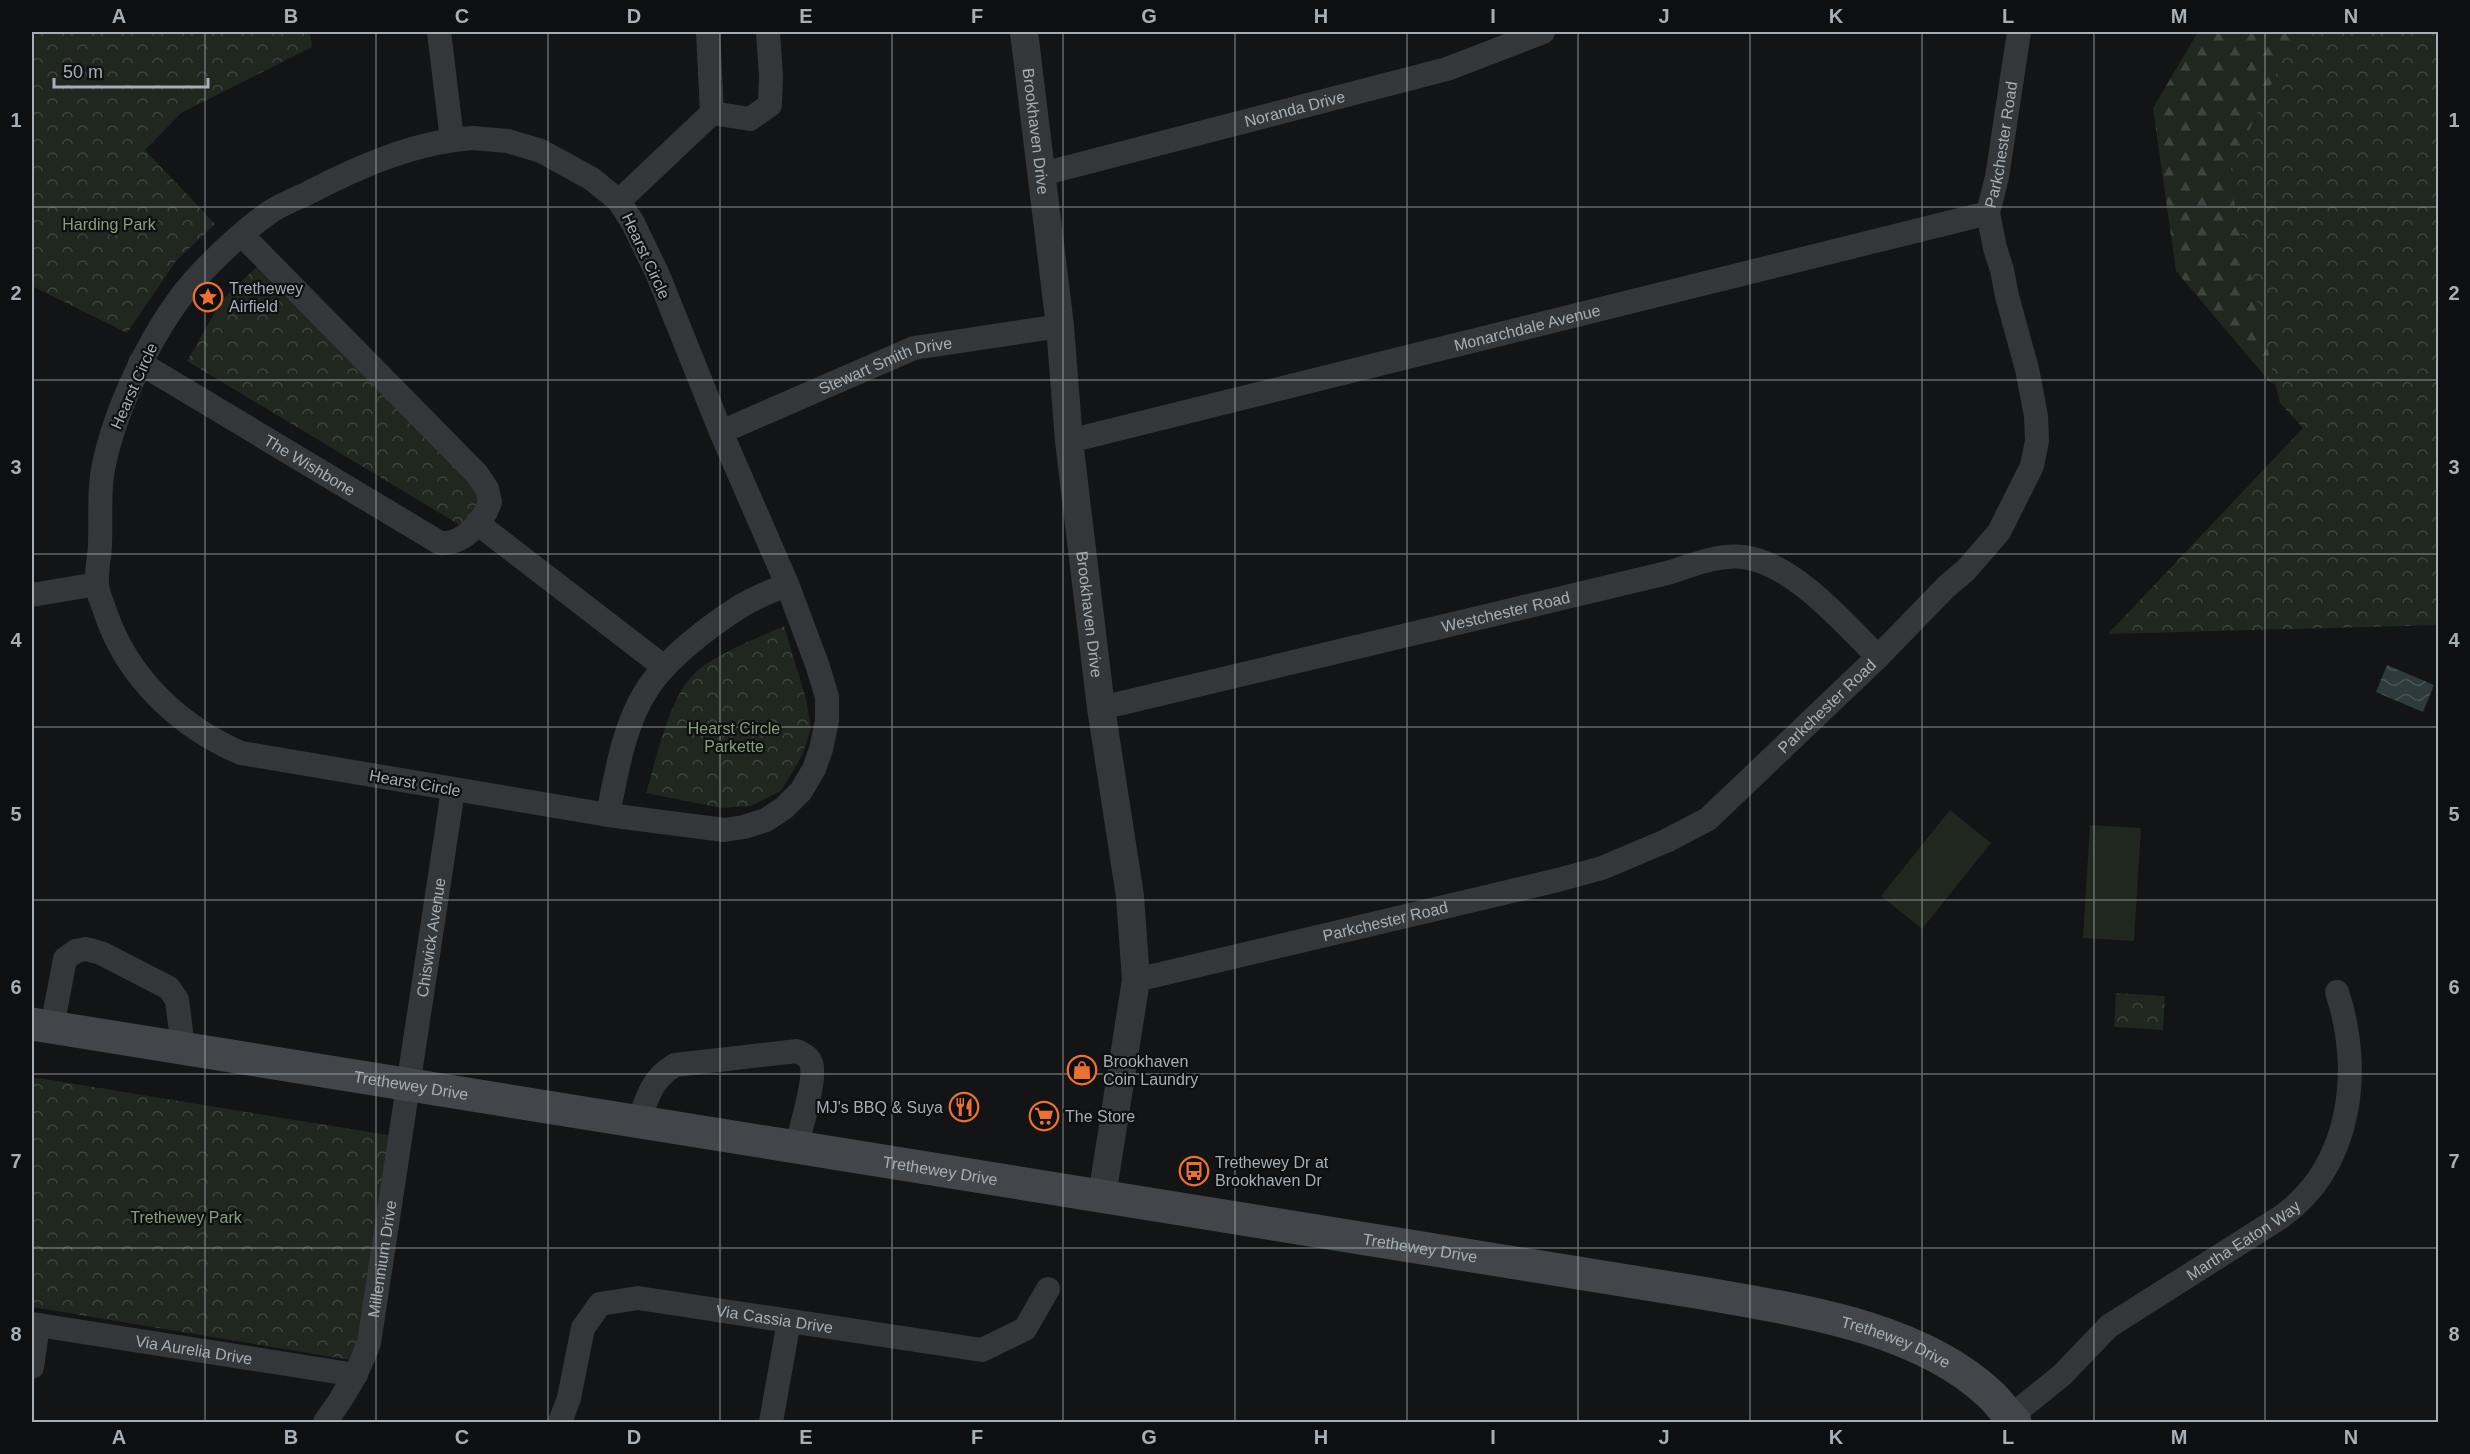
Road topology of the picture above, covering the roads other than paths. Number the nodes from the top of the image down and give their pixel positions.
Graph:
1 (439, 32) edge
2 (708, 32) edge
3 (768, 32) edge
4 (1024, 32) edge
5 (1543, 32) edge
6 (2019, 32) edge
7 (712, 113) junction
8 (452, 139) junction
9 (1042, 174) junction
10 (619, 201) junction
11 (1988, 213) junction
12 (242, 235) junction
13 (1060, 326) junction
14 (140, 363) junction
15 (721, 432) junction
16 (1069, 441) junction
17 (477, 523) junction
18 (97, 584) junction
19 (788, 584) junction
20 (32, 595) edge
21 (1878, 657) junction
22 (664, 667) junction
23 (1101, 708) junction
24 (453, 790) junction
25 (608, 815) junction
26 (1136, 980) junction
27 (2337, 992) dead end
28 (42, 1025) edge
29 (183, 1047) junction
30 (410, 1086) junction
31 (639, 1121) junction
32 (795, 1148) junction
33 (1102, 1196) junction
34 (1048, 1289) dead end
35 (789, 1321) junction
36 (35, 1325) edge
37 (32, 1367) edge
38 (356, 1375) junction
39 (2013, 1420) edge
40 (325, 1422) edge
41 (560, 1422) edge
42 (771, 1422) edge

1 - 8 street
2 - 7 street
3 - 7 street
4 - 9 street, Brookhaven Drive
5 - 9 street, Noranda Drive
6 - 11 street, Parkchester Road
7 - 10 street
8 - 10 street, Hearst Circle
8 - 12 street, Hearst Circle
9 - 13 street, Brookhaven Drive
10 - 15 street, Hearst Circle
11 - 16 street, Monarchdale Avenue
11 - 21 street, Parkchester Road
12 - 14 street, Hearst Circle
12 - 17 street, The Wishbone
13 - 15 street, Stewart Smith Drive
13 - 16 street, Brookhaven Drive
14 - 17 street, The Wishbone
14 - 18 street, Hearst Circle
15 - 19 street, Hearst Circle
16 - 23 street, Brookhaven Drive
17 - 22 street
18 - 20 street
18 - 24 street, Hearst Circle
19 - 22 street
19 - 25 street, Hearst Circle
21 - 23 street, Westchester Road
21 - 26 street, Parkchester Road
22 - 25 street
23 - 26 street, Brookhaven Drive
24 - 25 street, Hearst Circle
24 - 30 street, Chiswick Avenue
26 - 33 street, Brookhaven Drive
27 - 39 street, Martha Eaton Way
28 - 29 main road, Trethewey Drive
28 - 29 street, Trethewey Drive
29 - 30 main road, Trethewey Drive
30 - 31 main road, Trethewey Drive
30 - 38 street, Millennium Drive
31 - 32 main road, Trethewey Drive
31 - 32 street
32 - 33 main road, Trethewey Drive
33 - 39 main road, Trethewey Drive
34 - 35 street, Via Cassia Drive
35 - 41 street, Via Cassia Drive
35 - 42 street
36 - 37 street
36 - 38 street, Via Aurelia Drive
38 - 40 street, Millennium Drive

